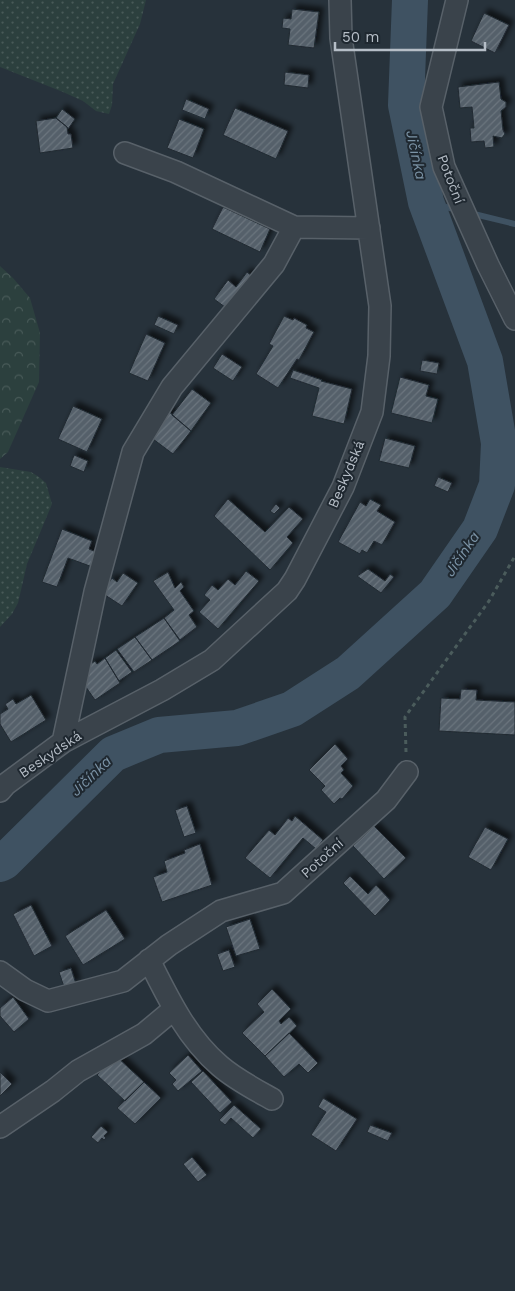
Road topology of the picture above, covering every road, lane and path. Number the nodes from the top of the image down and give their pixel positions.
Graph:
1 (340, 0) edge
2 (457, 0) edge
3 (125, 153) dead end
4 (294, 227) junction
5 (369, 228) junction
6 (515, 320) edge
7 (515, 556) edge
8 (63, 742) junction
9 (407, 772) joint
10 (0, 791) edge
11 (150, 960) junction
12 (0, 972) edge
13 (174, 1009) junction
14 (272, 1099) dead end
15 (0, 1127) edge

1 - 5 street, Beskydská
2 - 6 street, Potoční
3 - 4 street
4 - 5 street
4 - 8 street
5 - 8 street, Beskydská
7 - 9 path
8 - 10 street, Beskydská
9 - 11 street, Potoční
11 - 12 street, Potoční
11 - 13 street
13 - 14 street
13 - 15 street

